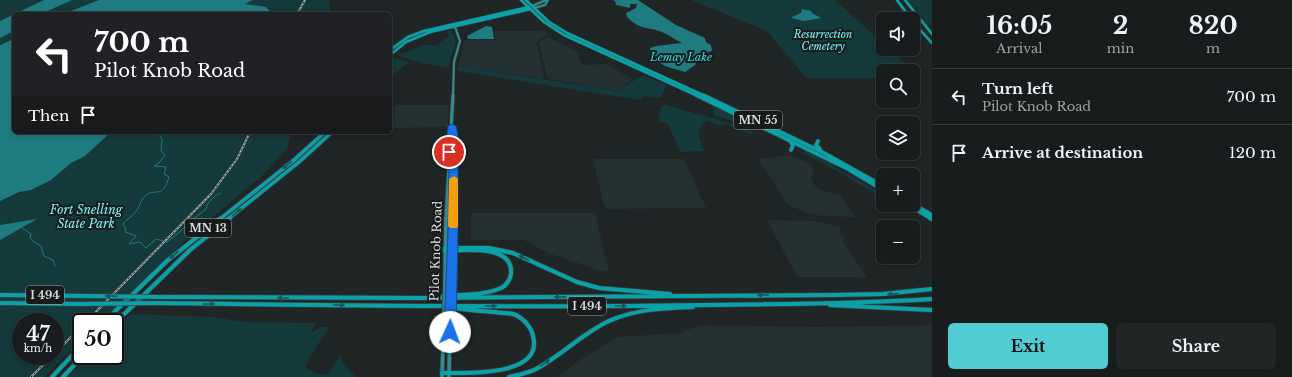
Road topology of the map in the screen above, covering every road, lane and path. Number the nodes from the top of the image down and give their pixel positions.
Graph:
1 (522, 0) edge
2 (526, 0) edge
3 (547, 0) edge
4 (897, 0) edge
5 (905, 0) edge
6 (531, 7) junction
7 (521, 8) junction
8 (906, 12) edge
9 (454, 24) junction
10 (920, 30) edge
11 (931, 33) edge
12 (932, 43) edge
13 (392, 49) edge
14 (392, 53) edge
15 (452, 126) junction
16 (323, 134) edge
17 (330, 134) edge
18 (784, 137) junction
19 (818, 141) dead end
20 (791, 150) dead end
21 (824, 152) junction
22 (876, 182) edge
23 (876, 186) edge
24 (448, 188) junction
25 (920, 208) edge
26 (446, 210) junction
27 (454, 210) junction
28 (920, 212) edge
29 (932, 215) edge
30 (932, 219) edge
31 (452, 242) junction
32 (445, 249) junction
33 (452, 249) junction
34 (932, 289) edge
35 (0, 295) edge
36 (683, 296) junction
37 (420, 298) junction
38 (932, 300) edge
39 (0, 303) edge
40 (736, 303) junction
41 (787, 303) junction
42 (438, 306) junction
43 (932, 310) edge
44 (113, 313) edge
45 (124, 314) edge
46 (72, 356) edge
47 (74, 365) edge
48 (442, 375) edge
49 (449, 375) edge
50 (52, 377) edge
51 (63, 377) edge
52 (510, 377) edge

1 - 6 highway, MN 55
1 - 7 highway
2 - 6 highway, MN 55
3 - 6 main road
4 - 8 highway
5 - 11 highway
6 - 7 highway
6 - 9 highway
6 - 18 highway, MN 55
6 - 21 highway, MN 55
7 - 9 highway
9 - 13 highway
9 - 14 highway
9 - 15 main road, Pilot Knob Road
10 - 12 highway
15 - 24 main road, Pilot Knob Road
15 - 27 main road, Pilot Knob Road
16 -> 44 highway, MN 13
45 -> 17 highway, MN 13
18 - 20 highway
18 - 23 highway, MN 55
19 - 21 highway
21 - 22 highway, MN 55
24 - 26 main road, Pilot Knob Road
24 - 27 main road
25 - 29 highway
26 - 31 main road
26 - 32 main road, Pilot Knob Road
27 - 31 main road, Pilot Knob Road
28 - 30 highway
31 - 33 main road, Pilot Knob Road
32 - 33 highway
32 - 48 main road, Pilot Knob Road, bridge
36 -> 33 highway
33 - 37 highway
33 - 49 main road, Pilot Knob Road, bridge
34 -> 36 highway, I 494
37 -> 35 highway, I 494, bridge
36 -> 37 highway, I 494
38 - 41 highway, I 494
39 -> 42 highway, I 494, bridge
40 - 41 highway, I 494
42 -> 40 highway, I 494
52 -> 40 highway
41 - 43 highway
42 - 49 highway
46 - 50 highway
47 - 51 highway
48 - 49 highway

